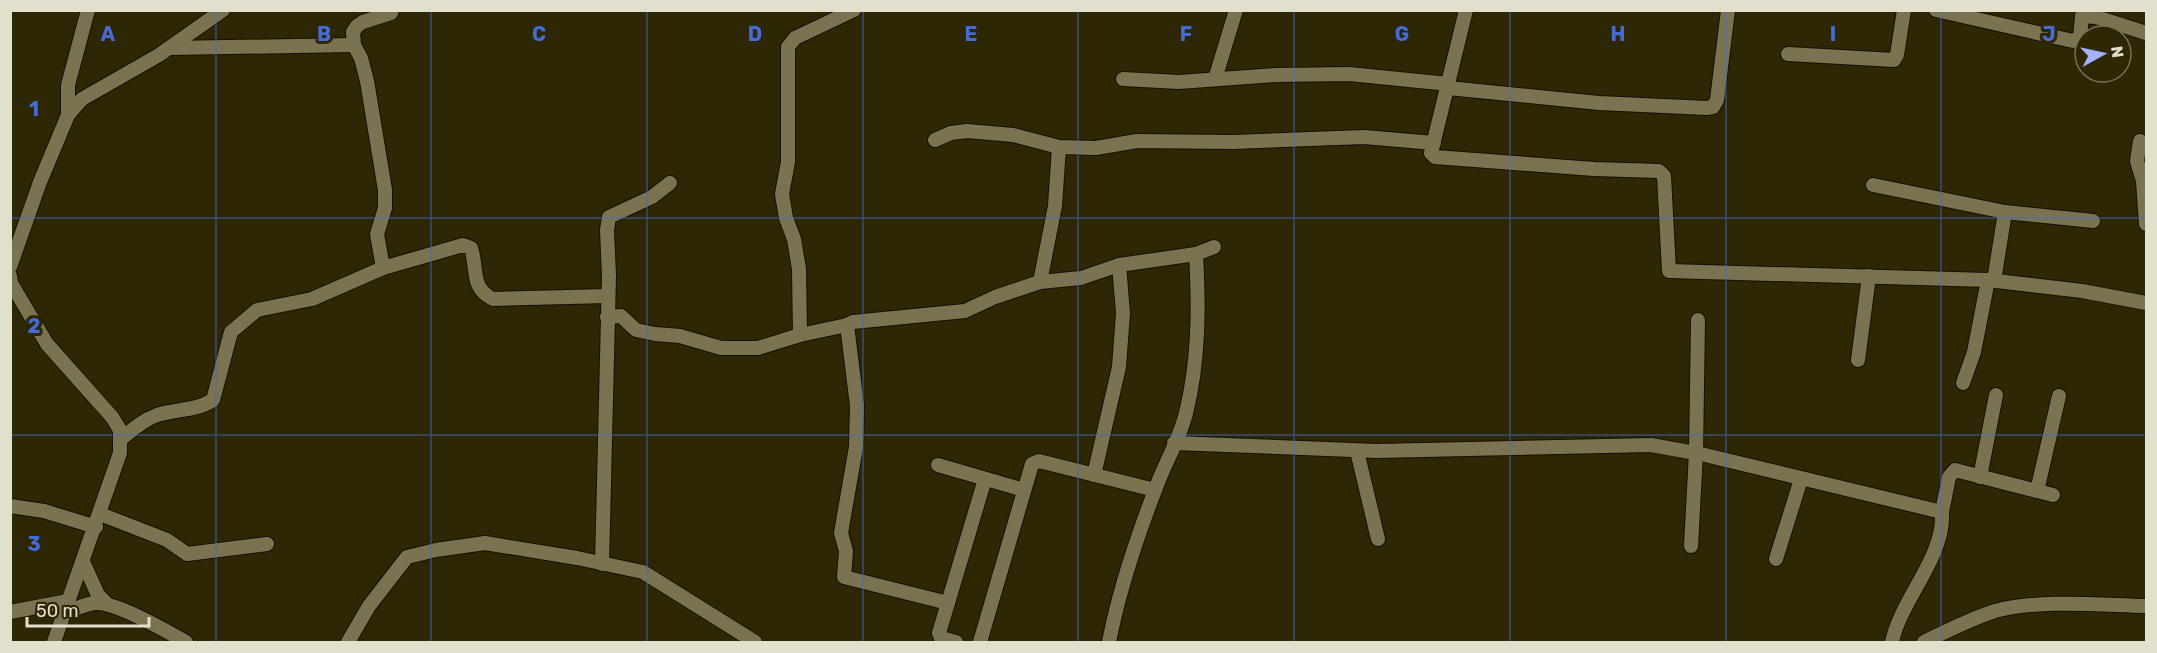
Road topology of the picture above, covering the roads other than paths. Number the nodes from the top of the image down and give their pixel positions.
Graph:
1 (88, 10) edge
2 (223, 10) edge
3 (392, 10) edge
4 (854, 10) edge
5 (1236, 10) edge
6 (1466, 10) edge
7 (1728, 10) edge
8 (1904, 10) edge
9 (1936, 10) edge
10 (2082, 13) edge
11 (2146, 33) edge
12 (354, 45) junction
13 (169, 48) junction
14 (1788, 54) dead end
15 (1123, 79) dead end
16 (1215, 79) junction
17 (1449, 86) junction
18 (68, 115) junction
19 (934, 140) dead end
20 (2140, 141) dead end
21 (1434, 143) junction
22 (1059, 147) junction
23 (670, 183) dead end
24 (1873, 185) dead end
25 (2005, 212) junction
26 (2093, 220) dead end
27 (2146, 224) edge
28 (1214, 247) dead end
29 (1197, 254) junction
30 (1119, 265) junction
31 (10, 267) edge
32 (383, 268) junction
33 (10, 276) edge
34 (1869, 276) junction
35 (1991, 281) junction
36 (1040, 282) junction
37 (608, 296) junction
38 (2146, 303) edge
39 (607, 317) junction
40 (1698, 320) dead end
41 (847, 325) junction
42 (800, 335) junction
43 (1858, 360) dead end
44 (1963, 383) dead end
45 (1996, 395) dead end
46 (2059, 396) dead end
47 (121, 439) junction
48 (1174, 443) junction
49 (1357, 451) junction
50 (1696, 453) junction
51 (939, 465) dead end
52 (1094, 475) junction
53 (1980, 477) junction
54 (985, 479) junction
55 (1801, 479) junction
56 (1024, 490) junction
57 (1155, 490) junction
58 (2037, 491) junction
59 (2053, 495) dead end
60 (10, 506) edge
61 (1942, 512) junction
62 (98, 520) junction
63 (1378, 539) dead end
64 (267, 544) dead end
65 (1692, 546) dead end
66 (1776, 559) dead end
67 (83, 562) junction
68 (602, 564) junction
69 (106, 603) junction
70 (948, 603) junction
71 (2146, 606) edge
72 (65, 607) junction
73 (10, 612) edge
74 (748, 640) edge
75 (54, 642) edge
76 (186, 642) edge
77 (348, 642) edge
78 (956, 642) edge
79 (980, 642) edge
80 (1109, 642) edge
81 (1892, 642) edge
82 (1924, 642) edge

1 - 18 street
2 - 13 street
3 - 12 street
4 - 42 street
5 - 16 street
6 - 17 street
7 - 17 street
8 - 14 street
9 - 10 street
10 - 11 street
12 - 13 street
12 - 32 street
13 - 18 street
15 - 16 street
16 - 17 street
17 - 21 street
18 - 31 street
19 - 22 street
20 - 27 street
21 - 22 street
21 - 34 street
22 - 36 street
23 - 37 street
24 - 25 street
25 - 26 street
25 - 35 street
28 - 29 street
29 - 30 street
29 - 48 street
30 - 36 street
30 - 52 street
32 - 37 street
32 - 47 street
33 - 47 street
34 - 35 street
34 - 43 street
35 - 38 street
35 - 44 street
36 - 41 street
37 - 39 street
39 - 42 street
39 - 68 street
40 - 50 street
41 - 42 street
41 - 70 street
45 - 53 street
46 - 58 street
47 - 62 street
48 - 49 street
48 - 57 street
49 - 50 street
49 - 63 street
50 - 55 street
50 - 65 street
51 - 54 street
52 - 56 street
52 - 57 street
53 - 58 street
53 - 61 street
54 - 56 street
54 - 70 street
55 - 61 street
55 - 66 street
56 - 79 street
57 - 80 street
58 - 59 street
60 - 62 street
61 - 81 street
62 - 64 street
62 - 67 street
67 - 69 street
67 - 72 street
68 - 74 street
68 - 77 street
69 - 72 street
69 - 76 street
70 - 78 street
71 - 82 street
72 - 73 street
72 - 75 street

